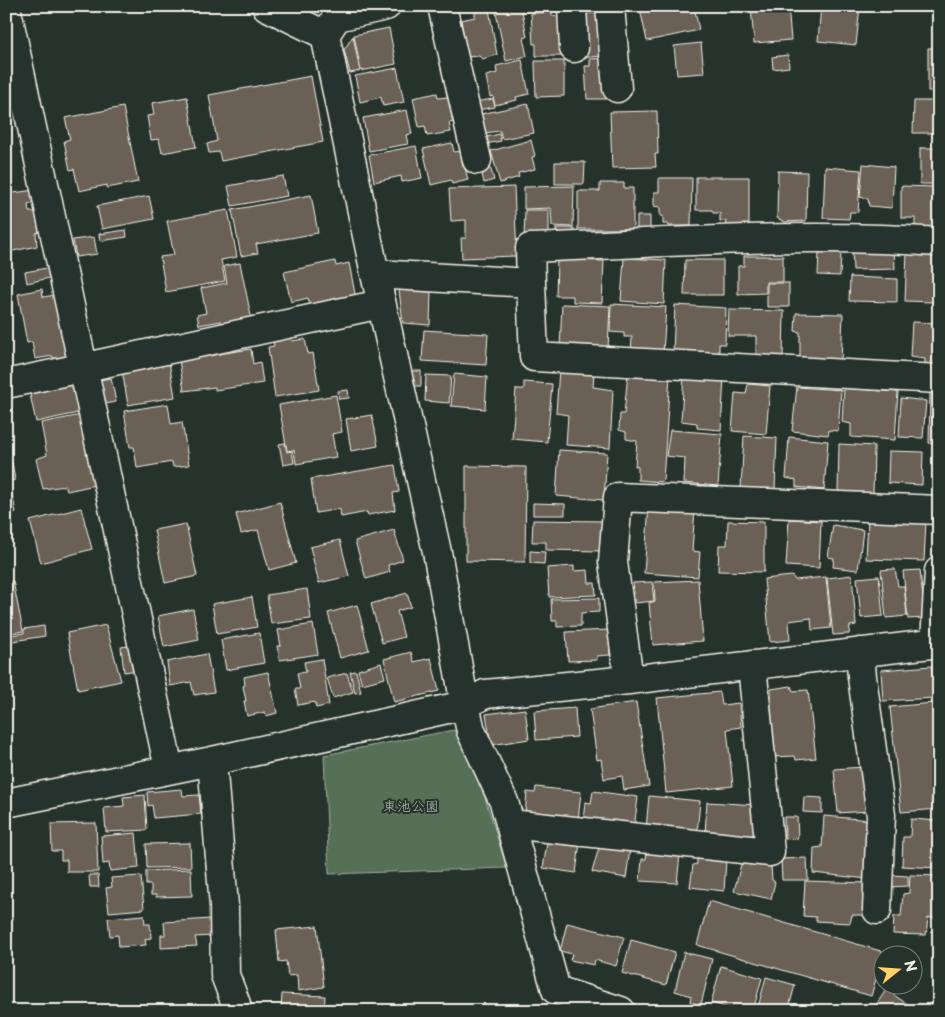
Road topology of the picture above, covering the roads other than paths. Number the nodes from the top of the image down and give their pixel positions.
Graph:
1 (6, 6) edge
2 (266, 6) edge
3 (386, 6) edge
4 (442, 6) edge
5 (572, 6) edge
6 (610, 6) edge
7 (325, 35) junction
8 (574, 48) dead end
9 (617, 88) dead end
10 (477, 160) dead end
11 (939, 242) edge
12 (375, 274) junction
13 (531, 283) junction
14 (381, 304) junction
15 (84, 367) junction
16 (939, 380) edge
17 (6, 384) edge
18 (939, 510) edge
19 (939, 571) edge
20 (937, 643) edge
21 (861, 664) junction
22 (752, 665) junction
23 (629, 680) junction
24 (465, 705) junction
25 (212, 761) junction
26 (169, 769) junction
27 (6, 803) edge
28 (510, 824) junction
29 (877, 910) dead end
30 (616, 1010) edge
31 (236, 1011) edge

1 - 15 street
2 - 7 street
3 - 7 street
4 - 10 street
5 - 8 street
6 - 9 street
7 - 12 street
11 - 13 street
12 - 13 street
12 - 14 street
13 - 16 street
14 - 15 street
14 - 24 street
15 - 17 street
15 - 26 street
18 - 23 street
19 - 20 street
20 - 21 street
21 - 22 street
21 - 29 street
22 - 23 street
22 - 28 street
23 - 24 street
24 - 25 street
24 - 28 street
25 - 26 street
25 - 31 street
26 - 27 street
28 - 30 street

